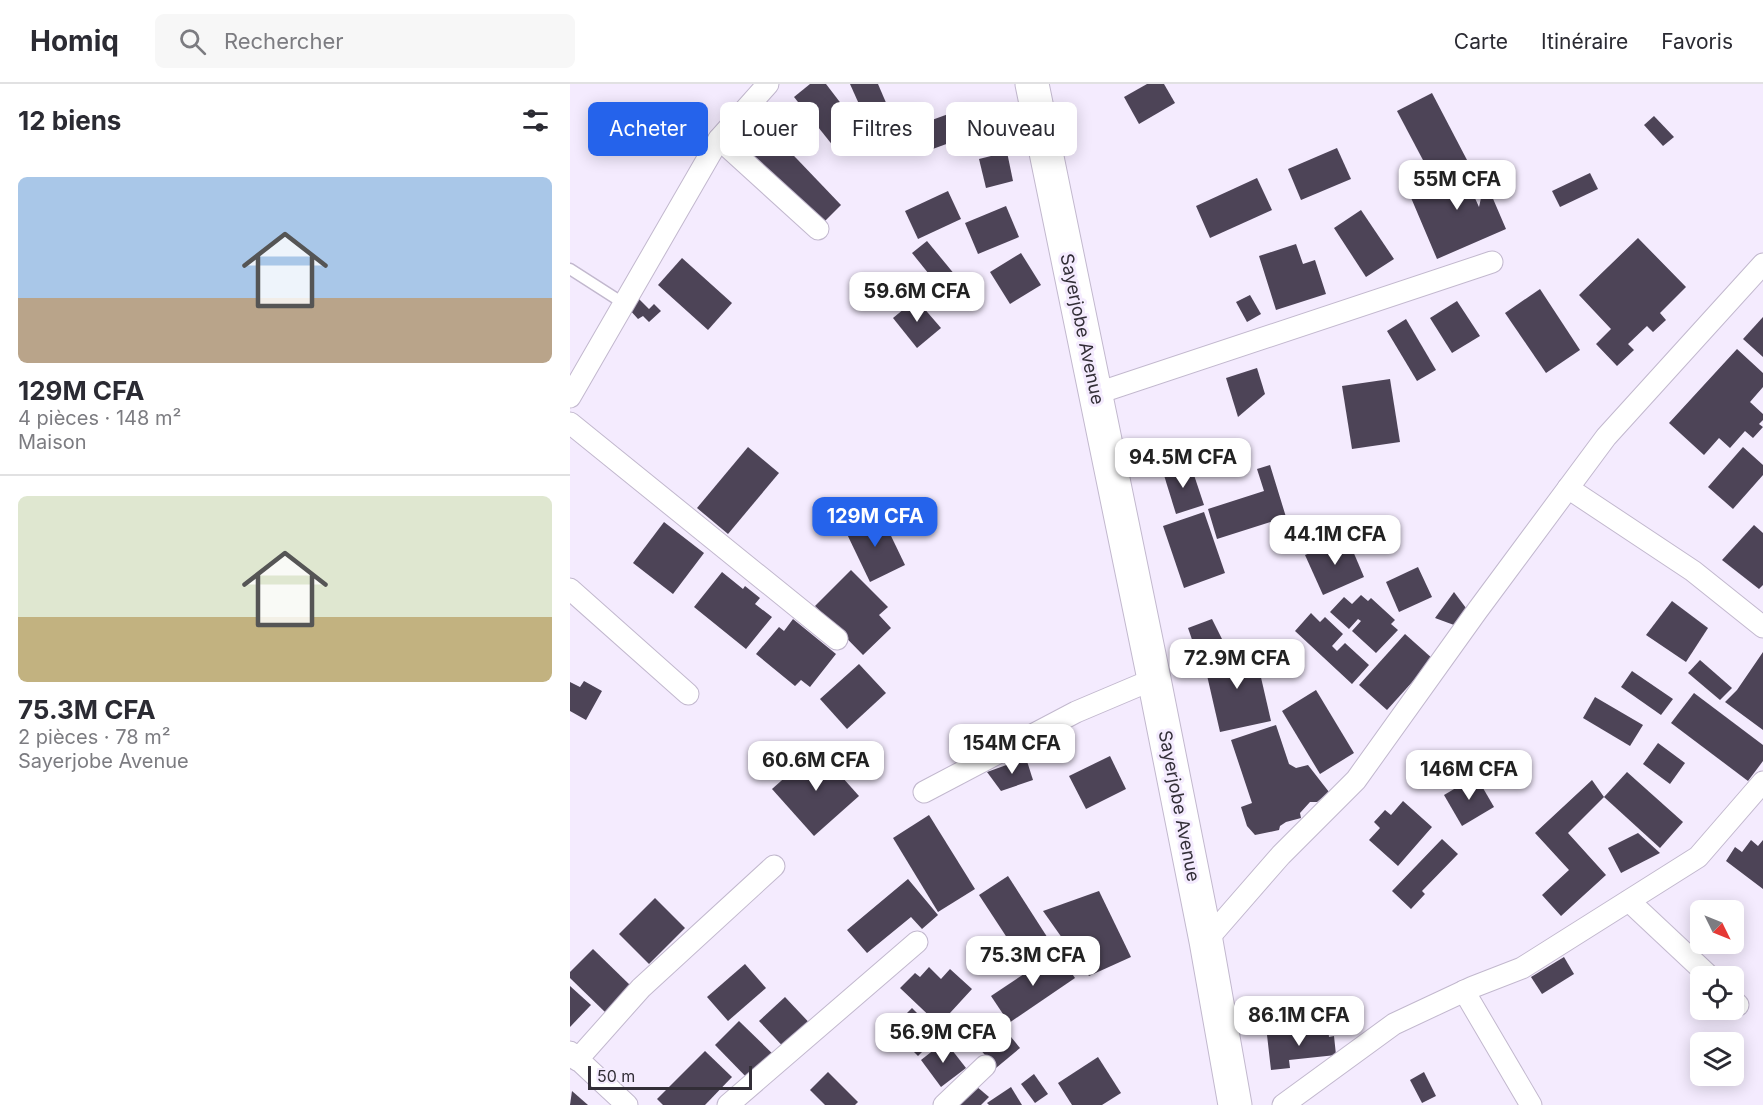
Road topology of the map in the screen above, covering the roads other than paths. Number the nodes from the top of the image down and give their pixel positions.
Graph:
1 (768, 84) edge
2 (1032, 84) edge
3 (719, 139) junction
4 (818, 229) dead end
5 (1492, 262) dead end
6 (1763, 265) edge
7 (570, 269) edge
8 (623, 303) junction
9 (1095, 394) junction
10 (570, 397) edge
11 (570, 423) edge
12 (1568, 488) junction
13 (570, 588) edge
14 (1763, 627) edge
15 (837, 639) dead end
16 (1154, 679) junction
17 (688, 694) dead end
18 (1763, 782) edge
19 (924, 792) dead end
20 (774, 866) dead end
21 (1629, 900) junction
22 (1206, 941) junction
23 (917, 942) dead end
24 (1698, 966) edge
25 (1464, 991) junction
26 (573, 1056) edge
27 (985, 1066) dead end
28 (627, 1105) edge
29 (728, 1105) edge
30 (944, 1105) edge
31 (1235, 1105) edge
32 (1283, 1105) edge
33 (1531, 1105) edge

1 - 3 street
2 - 9 main road, Sayerjobe Avenue
3 - 4 street
3 - 8 street
5 - 9 street
6 - 12 street
7 - 8 lane
8 - 10 street
9 - 16 main road, Sayerjobe Avenue
11 - 15 street
12 - 14 street
12 - 22 street
13 - 17 street
16 - 19 street
16 - 22 main road, Sayerjobe Avenue
18 - 21 street
20 - 26 street
21 - 24 street
21 - 25 street
22 - 31 main road, Sayerjobe Avenue
23 - 29 street
25 - 32 street
25 - 33 street
26 - 28 street
27 - 30 street

